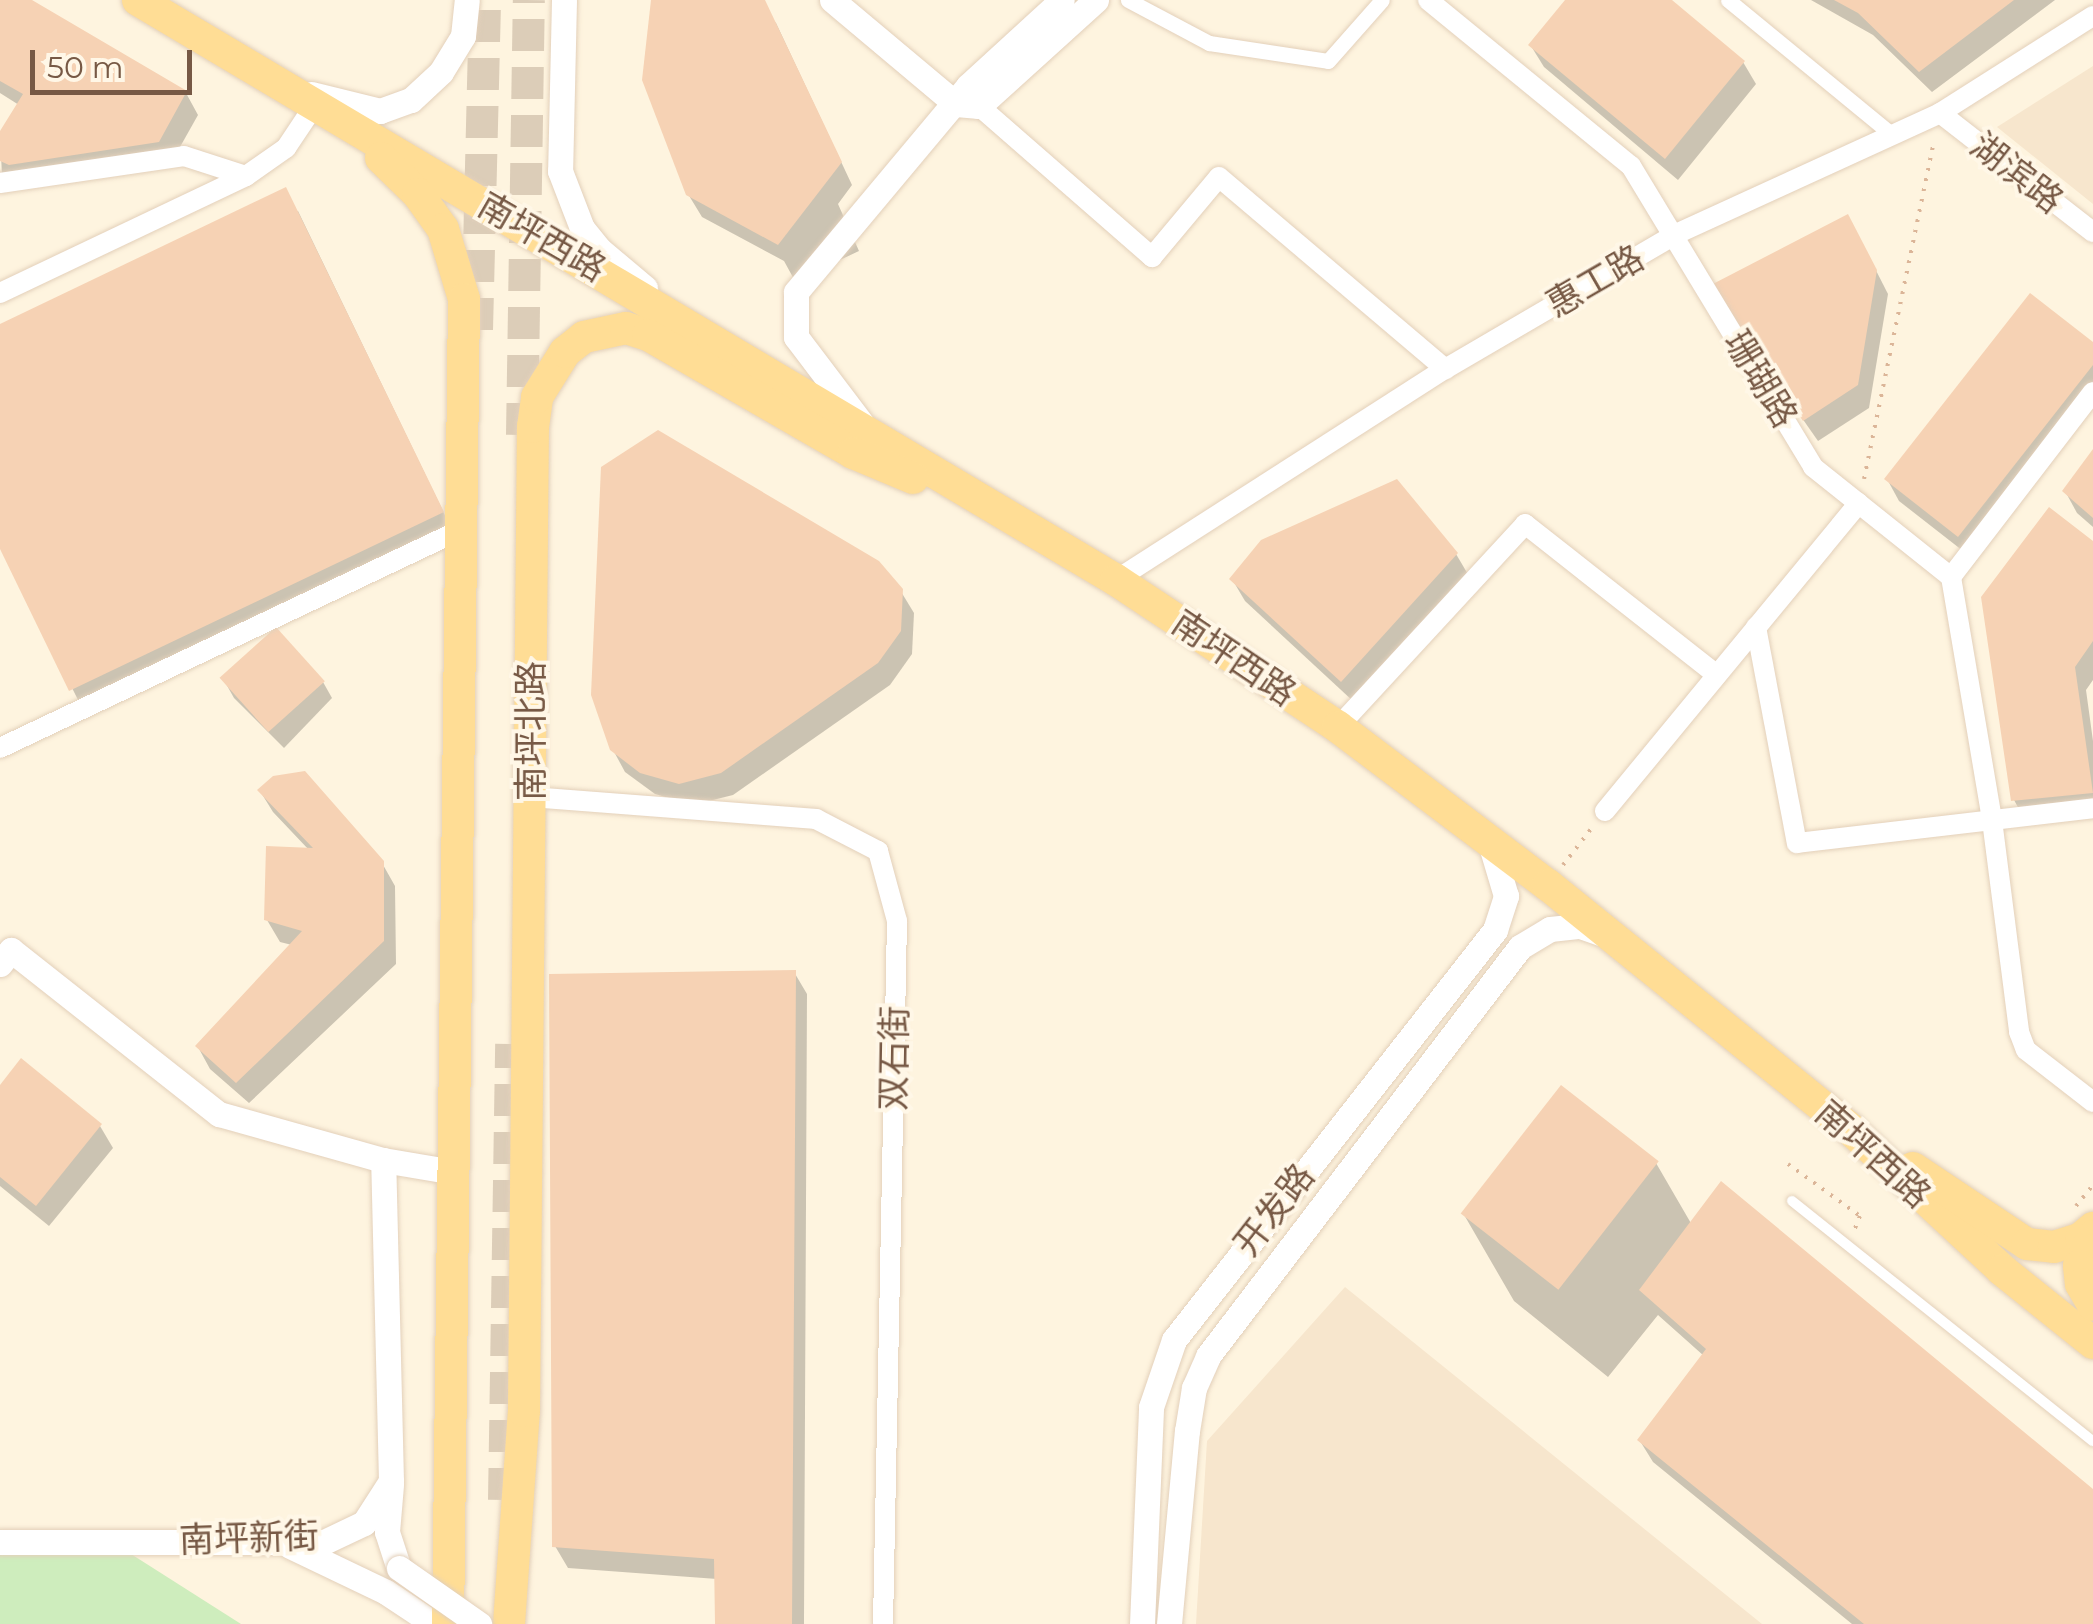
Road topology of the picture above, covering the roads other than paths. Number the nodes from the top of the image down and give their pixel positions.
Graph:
1 (138, 0) edge
2 (466, 0) edge
3 (564, 0) edge
4 (832, 0) edge
5 (1062, 0) edge
6 (1096, 0) edge
7 (1128, 0) edge
8 (1382, 0) edge
9 (1428, 0) edge
10 (1728, 0) edge
11 (2093, 16) edge
12 (303, 98) junction
13 (968, 98) junction
14 (1940, 113) junction
15 (1890, 134) junction
16 (246, 176) junction
17 (0, 182) edge
18 (2093, 232) edge
19 (1674, 235) junction
20 (0, 293) edge
21 (683, 319) junction
22 (1444, 369) junction
23 (2093, 392) edge
24 (867, 431) junction
25 (1859, 503) junction
26 (1019, 521) junction
27 (462, 529) junction
28 (1951, 577) junction
29 (1116, 580) junction
30 (1756, 627) junction
31 (1717, 675) junction
32 (1338, 727) junction
33 (0, 748) edge
34 (531, 797) junction
35 (2093, 808) edge
36 (1605, 810) road end
37 (1992, 820) junction
38 (1489, 839) junction
39 (1613, 937) junction
40 (4, 952) edge
41 (2093, 1102) edge
42 (1850, 1129) junction
43 (382, 1160) junction
44 (454, 1172) junction
45 (1792, 1202) dead end
46 (2093, 1228) edge
47 (2093, 1236) edge
48 (2093, 1305) edge
49 (2093, 1344) edge
50 (2093, 1441) edge
51 (392, 1481) junction
52 (276, 1540) junction
53 (0, 1542) edge
54 (450, 1585) junction
55 (436, 1624) edge
56 (448, 1624) edge
57 (479, 1624) edge
58 (509, 1624) edge
59 (883, 1624) edge
60 (1142, 1624) edge
61 (1169, 1624) edge

1 - 12 main road
2 - 12 street
3 - 21 street
4 - 13 street
5 - 13 street
6 - 13 street
7 - 8 street
9 - 19 street, 珊瑚路
10 - 15 street
11 - 14 street, 惠工路
12 - 16 street
12 - 21 main road, 南坪西路
12 - 27 main road, 南坪北路
13 - 22 street
13 - 24 street
14 - 15 street, 惠工路
14 - 18 street, 湖滨路
15 - 19 street, 惠工路
16 - 17 street
16 - 20 street
19 - 22 street, 惠工路
19 - 25 street, 珊瑚路
21 - 24 main road, 南坪西路
22 - 29 street, 惠工路
23 - 28 street
24 - 26 main road, 南坪西路
25 - 28 street, 珊瑚路
25 - 30 street
26 - 29 main road, 南坪西路
26 - 34 main road, 南坪北路
27 - 33 street
27 - 44 main road, 南坪北路
28 - 37 street
29 - 32 main road, 南坪西路
30 - 31 street
30 - 37 street
31 - 32 street
31 - 36 street
32 - 38 main road, 南坪西路
34 - 58 main road, 南坪北路
34 - 59 street, 双石街
35 - 37 street
37 - 41 street
38 - 39 main road, 南坪西路
38 - 60 street, 开发路
39 - 42 main road, 南坪西路
39 - 61 street, 开发路
40 - 43 street
42 - 46 main road
42 - 49 main road, 南坪西路
43 - 44 street
43 - 51 street
44 - 54 main road, 南坪北路
45 - 50 lane
47 - 48 main road
51 - 52 street, 南坪新街
51 - 57 street, bridge
52 - 53 street, 南坪新街
52 - 55 street
54 - 55 main road
54 - 56 main road, 南坪北路

